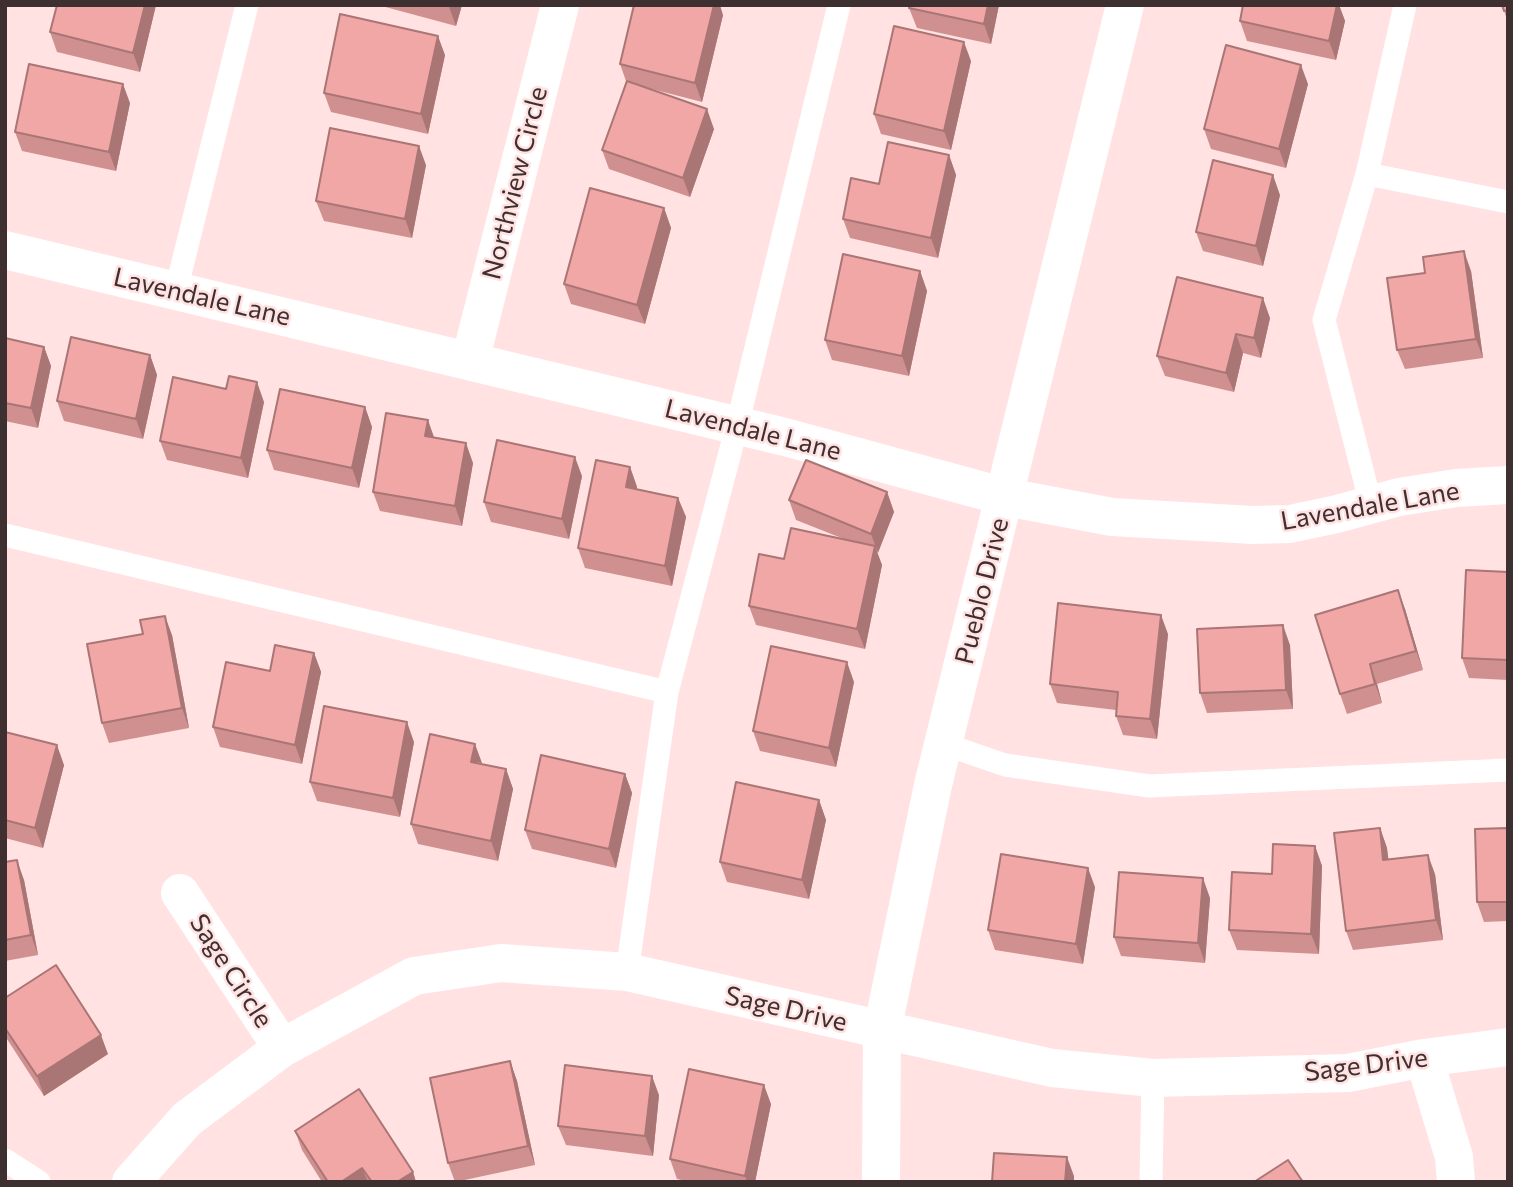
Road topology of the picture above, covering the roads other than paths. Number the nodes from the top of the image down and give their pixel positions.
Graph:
1 (247, 5) edge
2 (561, 5) edge
3 (839, 5) edge
4 (1125, 5) edge
5 (1405, 5) edge
6 (1367, 174) junction
7 (1508, 202) edge
8 (5, 250) edge
9 (176, 290) junction
10 (470, 361) junction
11 (737, 425) junction
12 (1508, 485) edge
13 (1006, 497) junction
14 (1371, 505) junction
15 (5, 535) edge
16 (667, 692) junction
17 (943, 744) junction
18 (1508, 770) edge
19 (180, 893) dead end
20 (627, 972) junction
21 (883, 1031) junction
22 (1508, 1047) edge
23 (282, 1048) junction
24 (1424, 1058) junction
25 (1153, 1078) junction
26 (5, 1160) edge
27 (39, 1182) edge
28 (131, 1182) edge
29 (881, 1182) edge
30 (1151, 1182) edge
31 (1456, 1182) edge

1 - 9 lane
2 - 10 street, Northview Circle
3 - 11 lane
4 - 13 street, Pueblo Drive
5 - 6 lane
6 - 7 lane
6 - 14 lane
8 - 9 street, Lavendale Lane
9 - 10 street, Lavendale Lane
10 - 11 street, Lavendale Lane
11 - 13 street, Lavendale Lane
11 - 16 lane
12 - 14 street, Lavendale Lane
13 - 14 street, Lavendale Lane
13 - 17 street, Pueblo Drive
15 - 16 lane
16 - 20 lane
17 - 18 lane
17 - 21 street, Pueblo Drive
19 - 23 street, Sage Circle
20 - 21 street, Sage Drive
20 - 23 street, Sage Drive
21 - 25 street, Sage Drive
21 - 29 street, Pueblo Drive
22 - 24 street, Sage Drive
23 - 28 street, Sage Drive
24 - 25 street, Sage Drive
24 - 31 street
25 - 30 lane
26 - 27 lane

